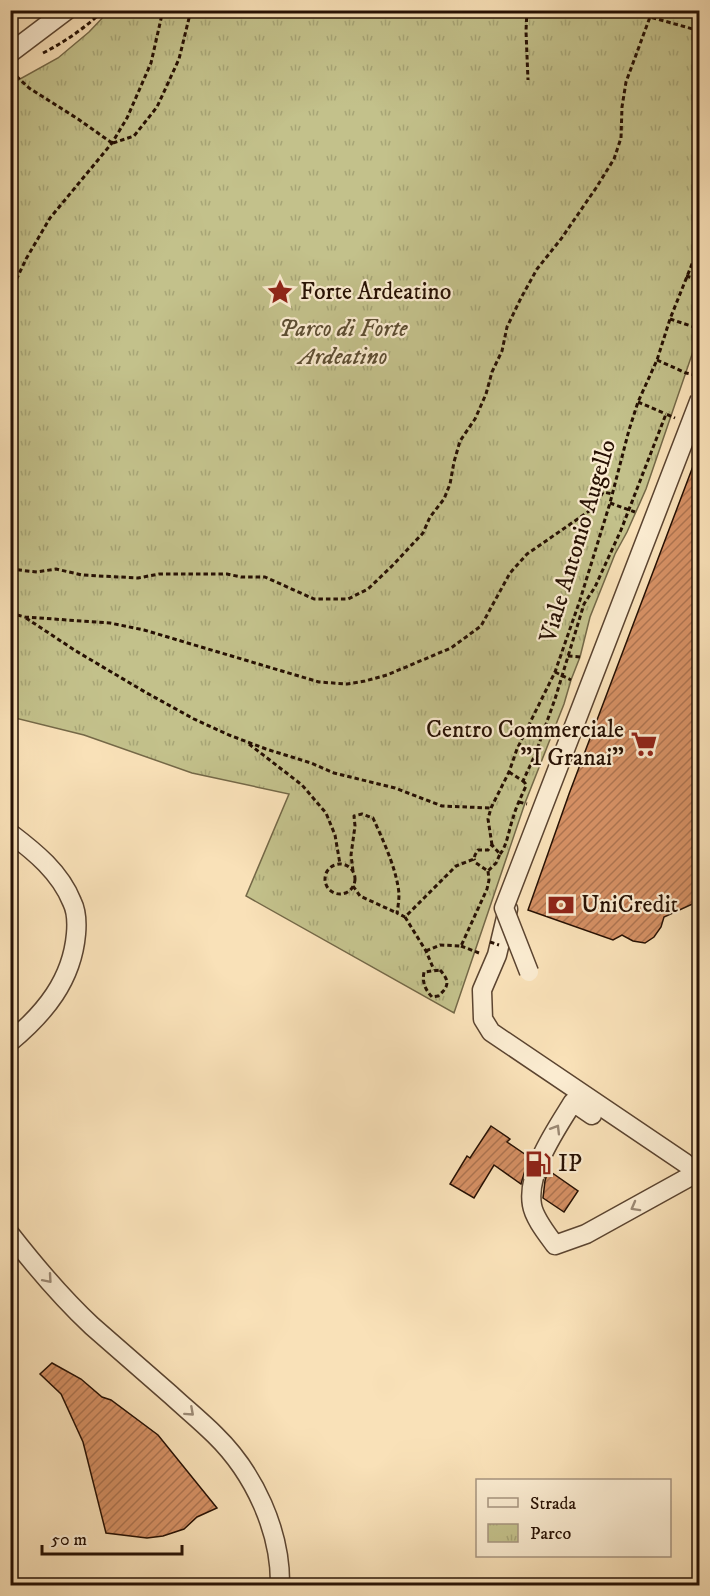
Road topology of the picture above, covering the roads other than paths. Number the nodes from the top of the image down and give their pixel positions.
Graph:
1 (67, 10) edge
2 (13, 60) edge
3 (699, 399) edge
4 (699, 408) edge
5 (10, 833) edge
6 (529, 972) dead end
7 (10, 1042) edge
8 (690, 1171) edge
9 (10, 1234) edge
10 (280, 1586) edge

1 - 2 street
3 - 6 street, bridge
4 - 8 street
5 - 7 street
8 -> 8 street
9 -> 10 street

